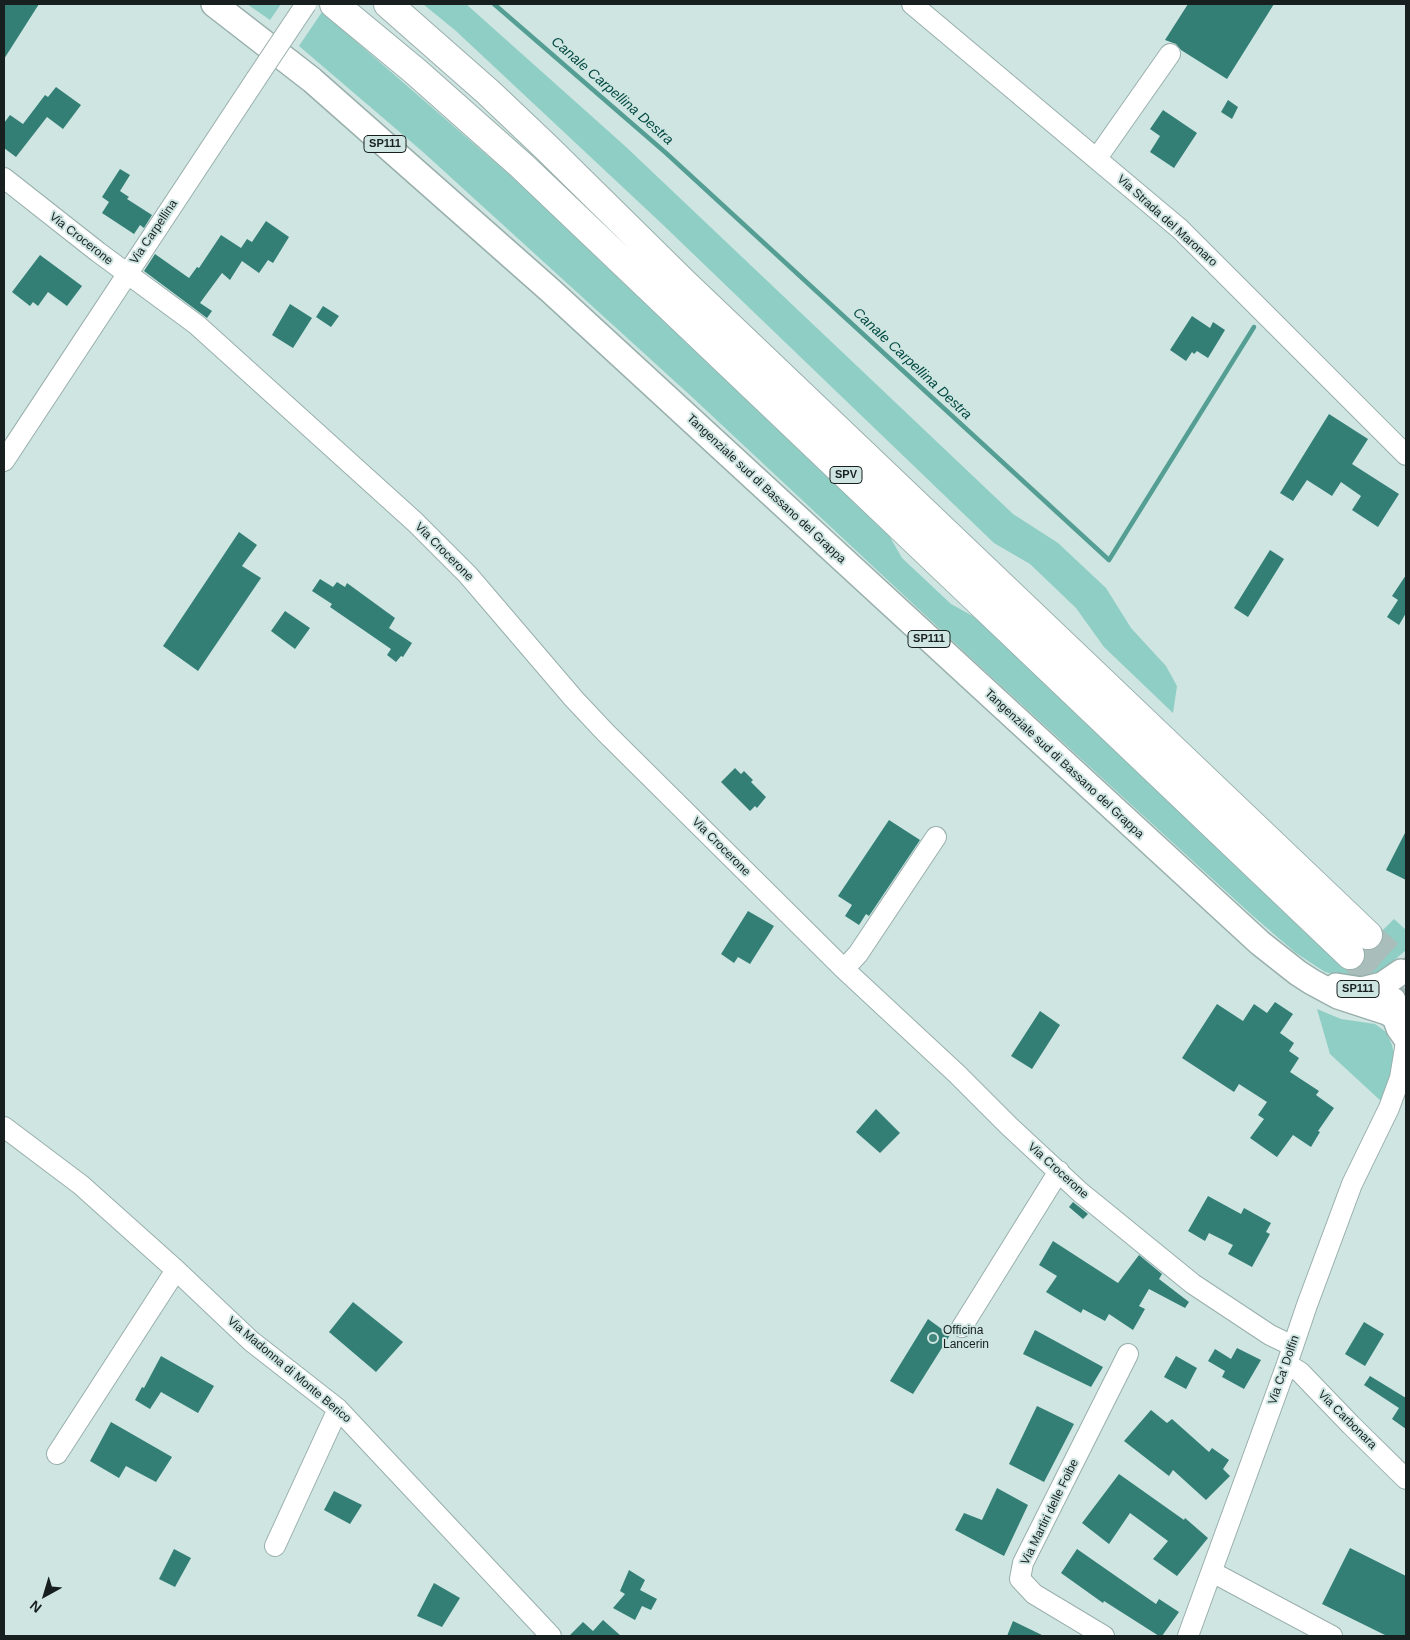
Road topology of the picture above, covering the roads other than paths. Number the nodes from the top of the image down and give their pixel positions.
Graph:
1 (214, 4) edge
2 (306, 4) edge
3 (334, 4) edge
4 (388, 4) edge
5 (912, 4) edge
6 (1170, 54) dead end
7 (1097, 158) junction
8 (4, 178) edge
9 (126, 274) junction
10 (1406, 455) edge
11 (4, 461) edge
12 (936, 838) dead end
13 (1368, 935) tunnel mouth
14 (1350, 954) tunnel mouth
15 (844, 969) junction
16 (1404, 969) edge
17 (1312, 982) junction
18 (1402, 1032) edge
19 (1406, 1083) edge
20 (1389, 1108) junction
21 (4, 1128) edge
22 (1060, 1171) junction
23 (176, 1270) junction
24 (962, 1328) dead end
25 (1128, 1354) dead end
26 (1290, 1355) junction
27 (338, 1409) junction
28 (57, 1454) dead end
29 (1406, 1479) edge
30 (275, 1546) dead end
31 (1212, 1572) junction
32 (551, 1636) edge
33 (1104, 1636) edge
34 (1188, 1636) edge
35 (1332, 1636) edge

1 - 17 main road, Tangenziale sud di Bassano del Grappa / SP111
2 - 9 street, Via Carpellina, bridge
3 - 14 highway, SPV
4 - 13 highway, SPV
5 - 7 street, Via Strada del Maronaro
6 - 7 street
7 - 10 street, Via Strada del Maronaro
8 - 9 street, Via Crocerone
9 - 11 street, Via Carpellina
9 - 15 street, Via Crocerone
12 - 15 street
15 - 22 street, Via Crocerone
16 - 17 main road, Tangenziale sud di Bassano del Grappa / SP111
16 - 18 main road, Tangenziale sud di Bassano del Grappa / SP111
17 - 18 main road, Tangenziale sud di Bassano del Grappa / SP111
18 - 20 street, Via Ca' Dolfin
19 - 20 street, Via Ca' Dolfin
20 - 26 street, Via Ca' Dolfin
21 - 23 street, Via Madonna di Monte Berico
22 - 24 street
22 - 26 street, Via Crocerone
23 - 27 street, Via Madonna di Monte Berico
23 - 28 street
25 - 33 street, Via Martiri delle Foibe
26 - 29 street, Via Carbonara
26 - 31 street, Via Ca' Dolfin
27 - 30 street
27 - 32 street, Via Madonna di Monte Berico
31 - 34 street, Via Ca' Dolfin
31 - 35 street

